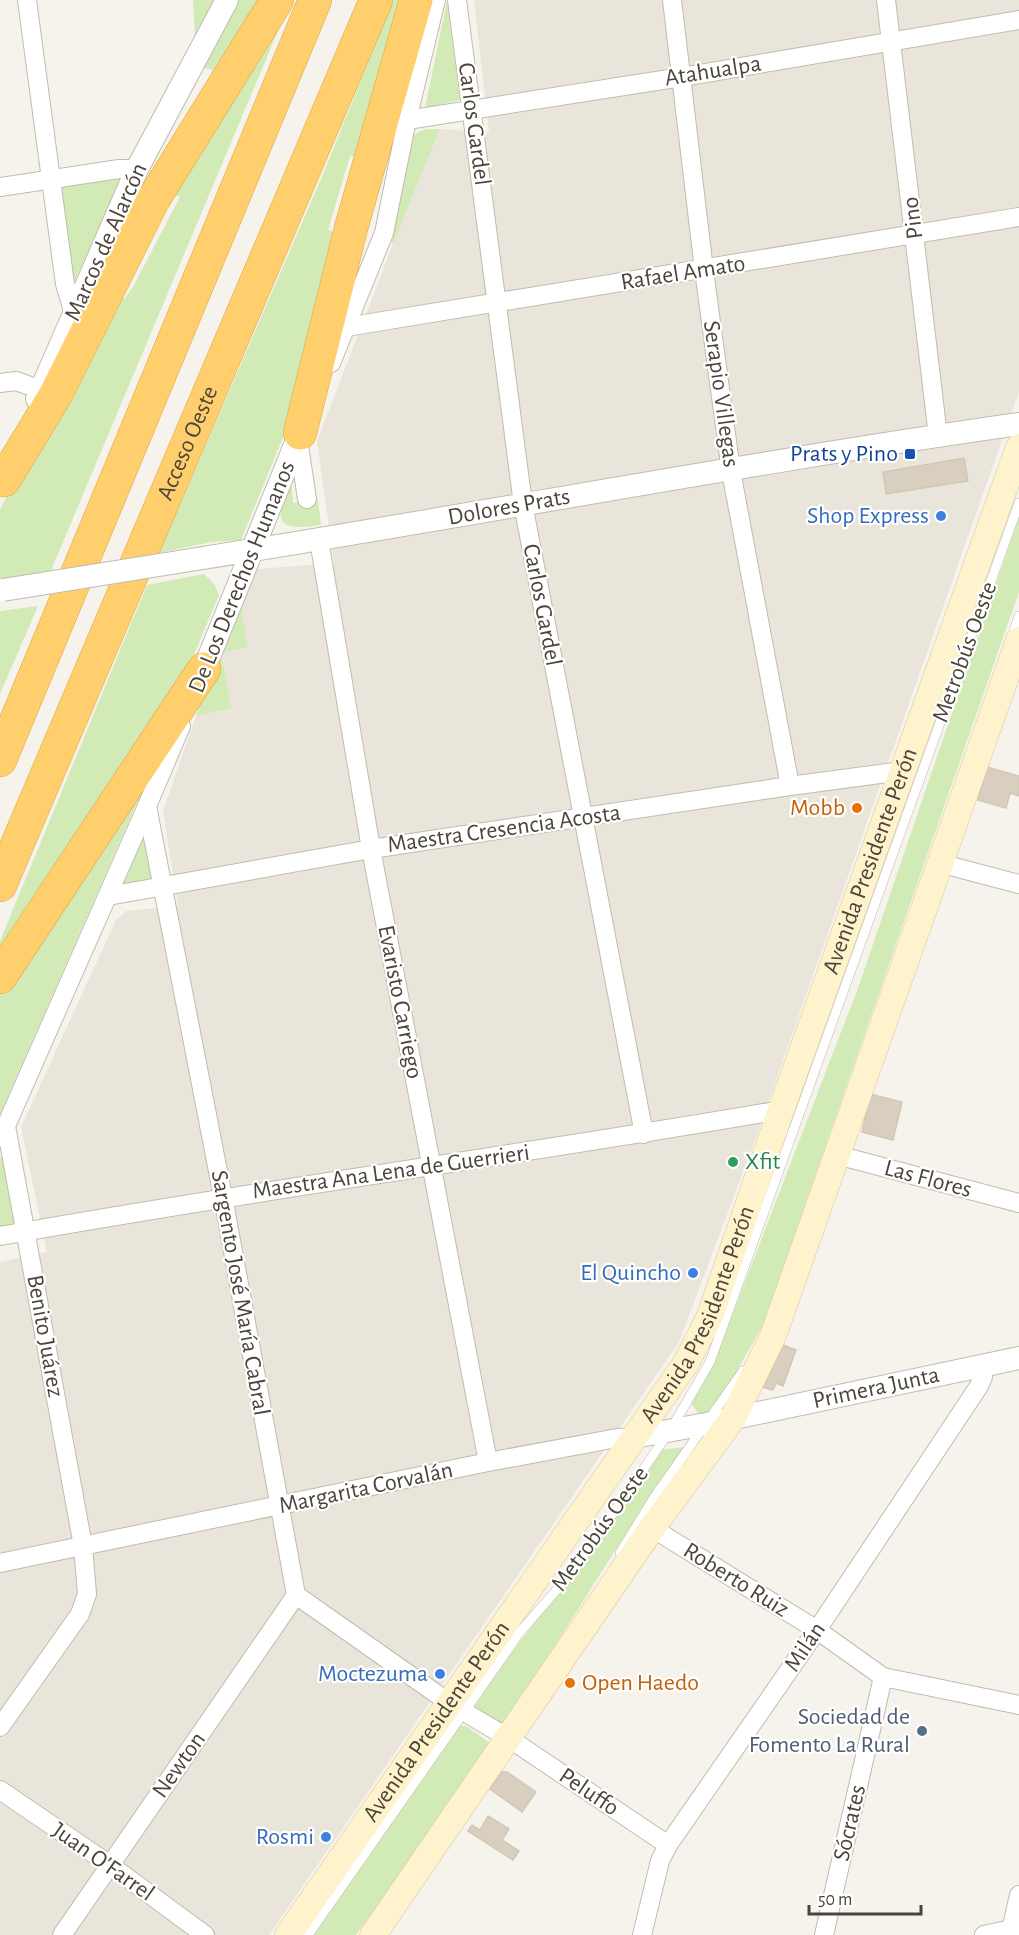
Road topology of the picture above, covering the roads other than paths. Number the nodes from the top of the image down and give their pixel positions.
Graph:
1 (27, 0) edge
2 (227, 0) edge
3 (277, 0) edge
4 (315, 0) edge
5 (376, 0) edge
6 (416, 0) edge
7 (436, 0) edge
8 (457, 0) edge
9 (672, 0) edge
10 (886, 0) edge
11 (1019, 20) edge
12 (892, 41) junction
13 (682, 77) junction
14 (472, 109) junction
15 (407, 120) junction
16 (137, 169) junction
17 (50, 180) junction
18 (0, 187) edge
19 (1019, 217) edge
20 (915, 234) junction
21 (704, 270) junction
22 (497, 302) junction
23 (74, 314) junction
24 (346, 327) junction
25 (0, 383) edge
26 (41, 390) junction
27 (1019, 424) edge
28 (299, 436) junction
29 (938, 436) junction
30 (1019, 447) edge
31 (731, 471) junction
32 (2, 485) edge
33 (307, 499) dead end
34 (1019, 503) edge
35 (524, 504) junction
36 (319, 540) junction
37 (251, 551) junction
38 (1, 591) edge
39 (1019, 616) edge
40 (1019, 640) edge
41 (204, 669) junction
42 (0, 760) edge
43 (902, 771) junction
44 (790, 786) junction
45 (147, 806) junction
46 (583, 818) junction
47 (371, 849) junction
48 (939, 862) junction
49 (1019, 884) edge
50 (0, 885) edge
51 (163, 886) junction
52 (108, 897) junction
53 (0, 977) edge
54 (781, 1110) junction
55 (3, 1132) edge
56 (644, 1134) junction
57 (837, 1155) junction
58 (431, 1167) junction
59 (223, 1197) junction
60 (1019, 1203) edge
61 (26, 1231) junction
62 (0, 1236) edge
63 (1019, 1358) edge
64 (983, 1365) junction
65 (733, 1418) junction
66 (706, 1424) junction
67 (671, 1429) junction
68 (634, 1437) junction
69 (488, 1462) junction
70 (279, 1506) junction
71 (652, 1528) junction
72 (83, 1546) junction
73 (616, 1559) dead end
74 (0, 1563) edge
75 (296, 1595) junction
76 (577, 1619) dead end
77 (817, 1630) junction
78 (883, 1677) junction
79 (1019, 1705) edge
80 (458, 1708) junction
81 (0, 1727) edge
82 (505, 1737) junction
83 (0, 1790) edge
84 (668, 1845) junction
85 (110, 1865) junction
86 (1019, 1895) edge
87 (1013, 1932) edge
88 (62, 1935) edge
89 (205, 1935) edge
90 (288, 1935) edge
91 (308, 1935) edge
92 (361, 1935) edge
93 (373, 1935) edge
94 (642, 1935) edge
95 (824, 1935) edge
96 (984, 1935) edge

1 - 17 street
2 - 16 street, Marcos de Alarcón
3 - 32 highway
4 - 42 highway
5 - 50 highway, Acceso Oeste
6 - 28 highway
7 - 15 street, De Los Derechos Humanos
8 - 14 street, Carlos Gardel
9 - 13 street, Serapio Villegas
10 - 12 street, Pino
11 - 12 street, Atahualpa
12 - 13 street, Atahualpa
12 - 20 street, Pino
13 - 14 street, Atahualpa
13 - 21 street, Serapio Villegas
14 - 15 street, Atahualpa
14 - 22 street, Carlos Gardel
15 - 24 street, De Los Derechos Humanos
16 - 17 street
16 - 23 street, Marcos de Alarcón
17 - 18 street
17 - 23 street
19 - 20 street, Rafael Amato
20 - 21 street, Rafael Amato
20 - 29 street, Pino
21 - 22 street, Rafael Amato
21 - 31 street, Serapio Villegas
22 - 24 street, Rafael Amato
22 - 35 street, Carlos Gardel
23 - 26 street, Marcos de Alarcón
24 - 28 street, De Los Derechos Humanos
25 - 26 street
26 - 32 street, Marcos de Alarcón
27 - 29 street, Dolores Prats
28 - 33 street
28 - 37 street, De Los Derechos Humanos
29 - 31 street, Dolores Prats
30 - 43 main road, Avenida Presidente Perón
31 - 35 street, Dolores Prats
31 - 44 street, Serapio Villegas
34 - 67 lane, Metrobús Oeste
35 - 36 street, Dolores Prats
35 - 46 street, Carlos Gardel
36 - 37 street, Dolores Prats
36 - 47 street, Evaristo Carriego
37 - 38 street, Dolores Prats, bridge
37 - 41 street, De Los Derechos Humanos
39 - 66 lane, Metrobús Oeste
40 - 48 main road
41 - 45 street, De Los Derechos Humanos
41 - 53 highway
43 - 44 street, Maestra Cresencia Acosta
43 - 54 main road, Avenida Presidente Perón
44 - 46 street, Maestra Cresencia Acosta
45 - 51 street, Sargento José María Cabral
45 - 52 street, De Los Derechos Humanos
46 - 47 street, Maestra Cresencia Acosta
46 - 56 street, Carlos Gardel
47 - 51 street, Maestra Cresencia Acosta
47 - 58 street, Evaristo Carriego
48 - 49 street
48 - 57 main road
51 - 52 street, Maestra Cresencia Acosta
51 - 59 street, Sargento José María Cabral
52 - 55 street, De Los Derechos Humanos
54 - 56 street, Maestra Ana Lena de Guerrieri
54 - 68 main road, Avenida Presidente Perón
55 - 61 street, Benito Juárez
56 - 58 street, Maestra Ana Lena de Guerrieri
57 - 60 street, Las Flores
57 - 65 main road
58 - 59 street, Maestra Ana Lena de Guerrieri
58 - 69 street, Evaristo Carriego
59 - 61 street, Maestra Ana Lena de Guerrieri
59 - 70 street, Sargento José María Cabral
61 - 62 street, Maestra Ana Lena de Guerrieri
61 - 72 street, Benito Juárez
63 - 64 street, Primera Junta
64 - 65 street, Primera Junta
64 - 77 street, Milán
65 - 66 street, Margarita Corvalán
65 - 71 main road
66 - 67 street, Margarita Corvalán
66 - 73 lane, Metrobús Oeste
67 - 68 street, Margarita Corvalán
67 - 80 lane, Metrobús Oeste
68 - 69 street, Margarita Corvalán
68 - 80 main road, Avenida Presidente Perón
69 - 70 street, Margarita Corvalán
70 - 72 street, Margarita Corvalán
70 - 75 street, Sargento José María Cabral
71 - 77 street, Roberto Ruiz
71 - 82 main road
72 - 74 street, Margarita Corvalán
72 - 81 street, Benito Juárez
75 - 80 street
75 - 85 street, Newton
76 - 82 lane, Metrobús Oeste
77 - 78 street, Roberto Ruiz
77 - 84 street, Milán
78 - 79 street, Roberto Ruiz
78 - 95 street, Sócrates
80 - 82 street, Peluffo
80 - 90 main road, Avenida Presidente Perón
80 - 91 lane, Metrobús Oeste
82 - 84 street, Peluffo
82 - 92 lane, Metrobús Oeste
82 - 93 main road
83 - 85 street, Juan O'Farrel
84 - 94 street, Milán
85 - 88 street, Newton
85 - 89 street, Juan O'Farrel
86 - 87 street
87 - 96 street

